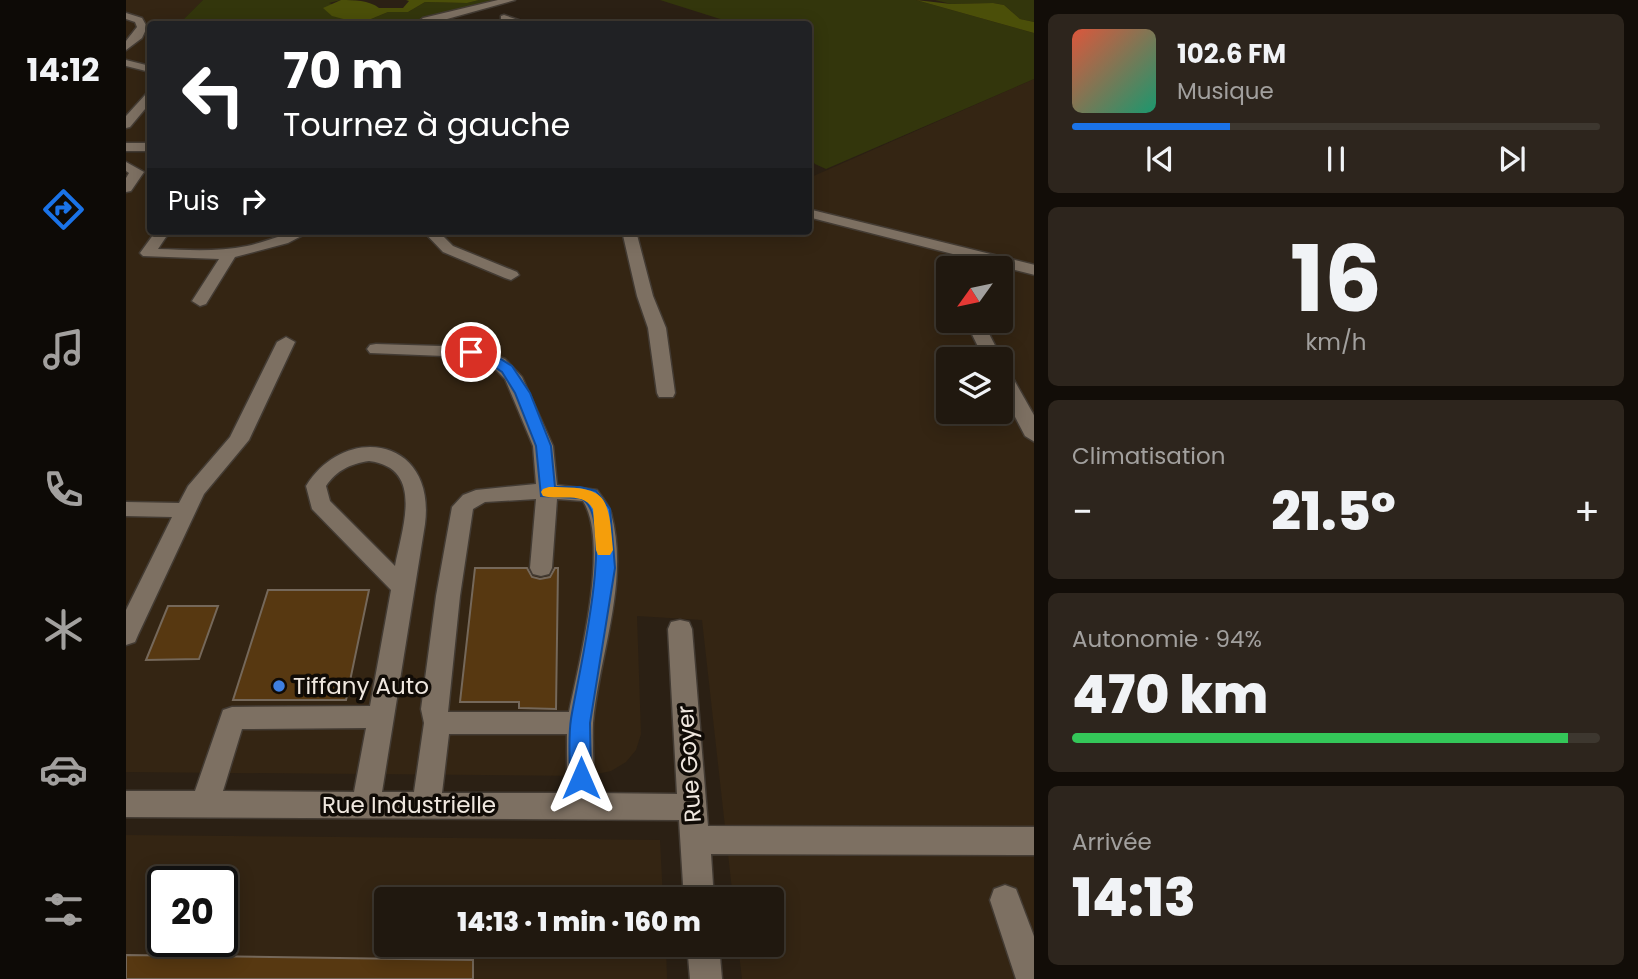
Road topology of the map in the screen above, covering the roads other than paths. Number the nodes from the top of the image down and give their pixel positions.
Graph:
1 (510, 0) edge
2 (126, 16) edge
3 (505, 18) dead end
4 (425, 21) edge
5 (513, 21) edge
6 (126, 47) edge
7 (126, 63) edge
8 (147, 68) edge
9 (146, 95) edge
10 (126, 124) edge
11 (126, 147) edge
12 (147, 147) edge
13 (126, 166) edge
14 (126, 188) edge
15 (812, 214) edge
16 (160, 235) edge
17 (295, 235) edge
18 (434, 235) edge
19 (630, 235) edge
20 (962, 252) junction
21 (228, 256) junction
22 (960, 256) edge
23 (1034, 270) edge
24 (511, 275) dead end
25 (200, 301) dead end
26 (286, 342) dead end
27 (376, 349) dead end
28 (666, 393) dead end
29 (1013, 396) edge
30 (1034, 436) edge
31 (547, 492) junction
32 (126, 509) edge
33 (186, 510) junction
34 (541, 568) dead end
35 (403, 588) junction
36 (680, 629) dead end
37 (126, 635) edge
38 (381, 717) junction
39 (437, 723) junction
40 (580, 723) junction
41 (126, 804) edge
42 (205, 805) junction
43 (366, 805) junction
44 (426, 805) junction
45 (581, 806) junction
46 (691, 807) junction
47 (694, 840) junction
48 (1034, 841) edge
49 (698, 887) edge
50 (1005, 900) dead end
51 (704, 957) edge
52 (706, 979) edge
53 (1032, 979) edge

1 - 4 street
2 - 6 street
3 - 5 street
7 - 8 street
9 - 10 street
11 - 12 street
13 - 14 street
15 - 20 street
16 - 21 street
17 - 21 street
18 - 24 street
19 - 28 street
20 - 22 street
20 - 23 street
21 - 25 street
26 - 33 street
27 - 31 street
29 - 30 street
31 - 34 street
31 - 39 street
31 - 40 street
32 - 33 street
33 - 37 street
35 - 35 street
35 - 38 street
36 - 46 street, Rue Goyer
38 - 42 street
38 - 43 street
39 - 40 street
39 - 44 street
40 - 45 street
41 - 42 street, Rue Industrielle
42 - 43 street, Rue Industrielle
43 - 44 street, Rue Industrielle
44 - 45 street, Rue Industrielle
45 - 46 street, Rue Industrielle
46 - 47 street, Rue Goyer
47 - 48 street
47 - 49 street, Rue Goyer
50 - 53 street
51 - 52 street

